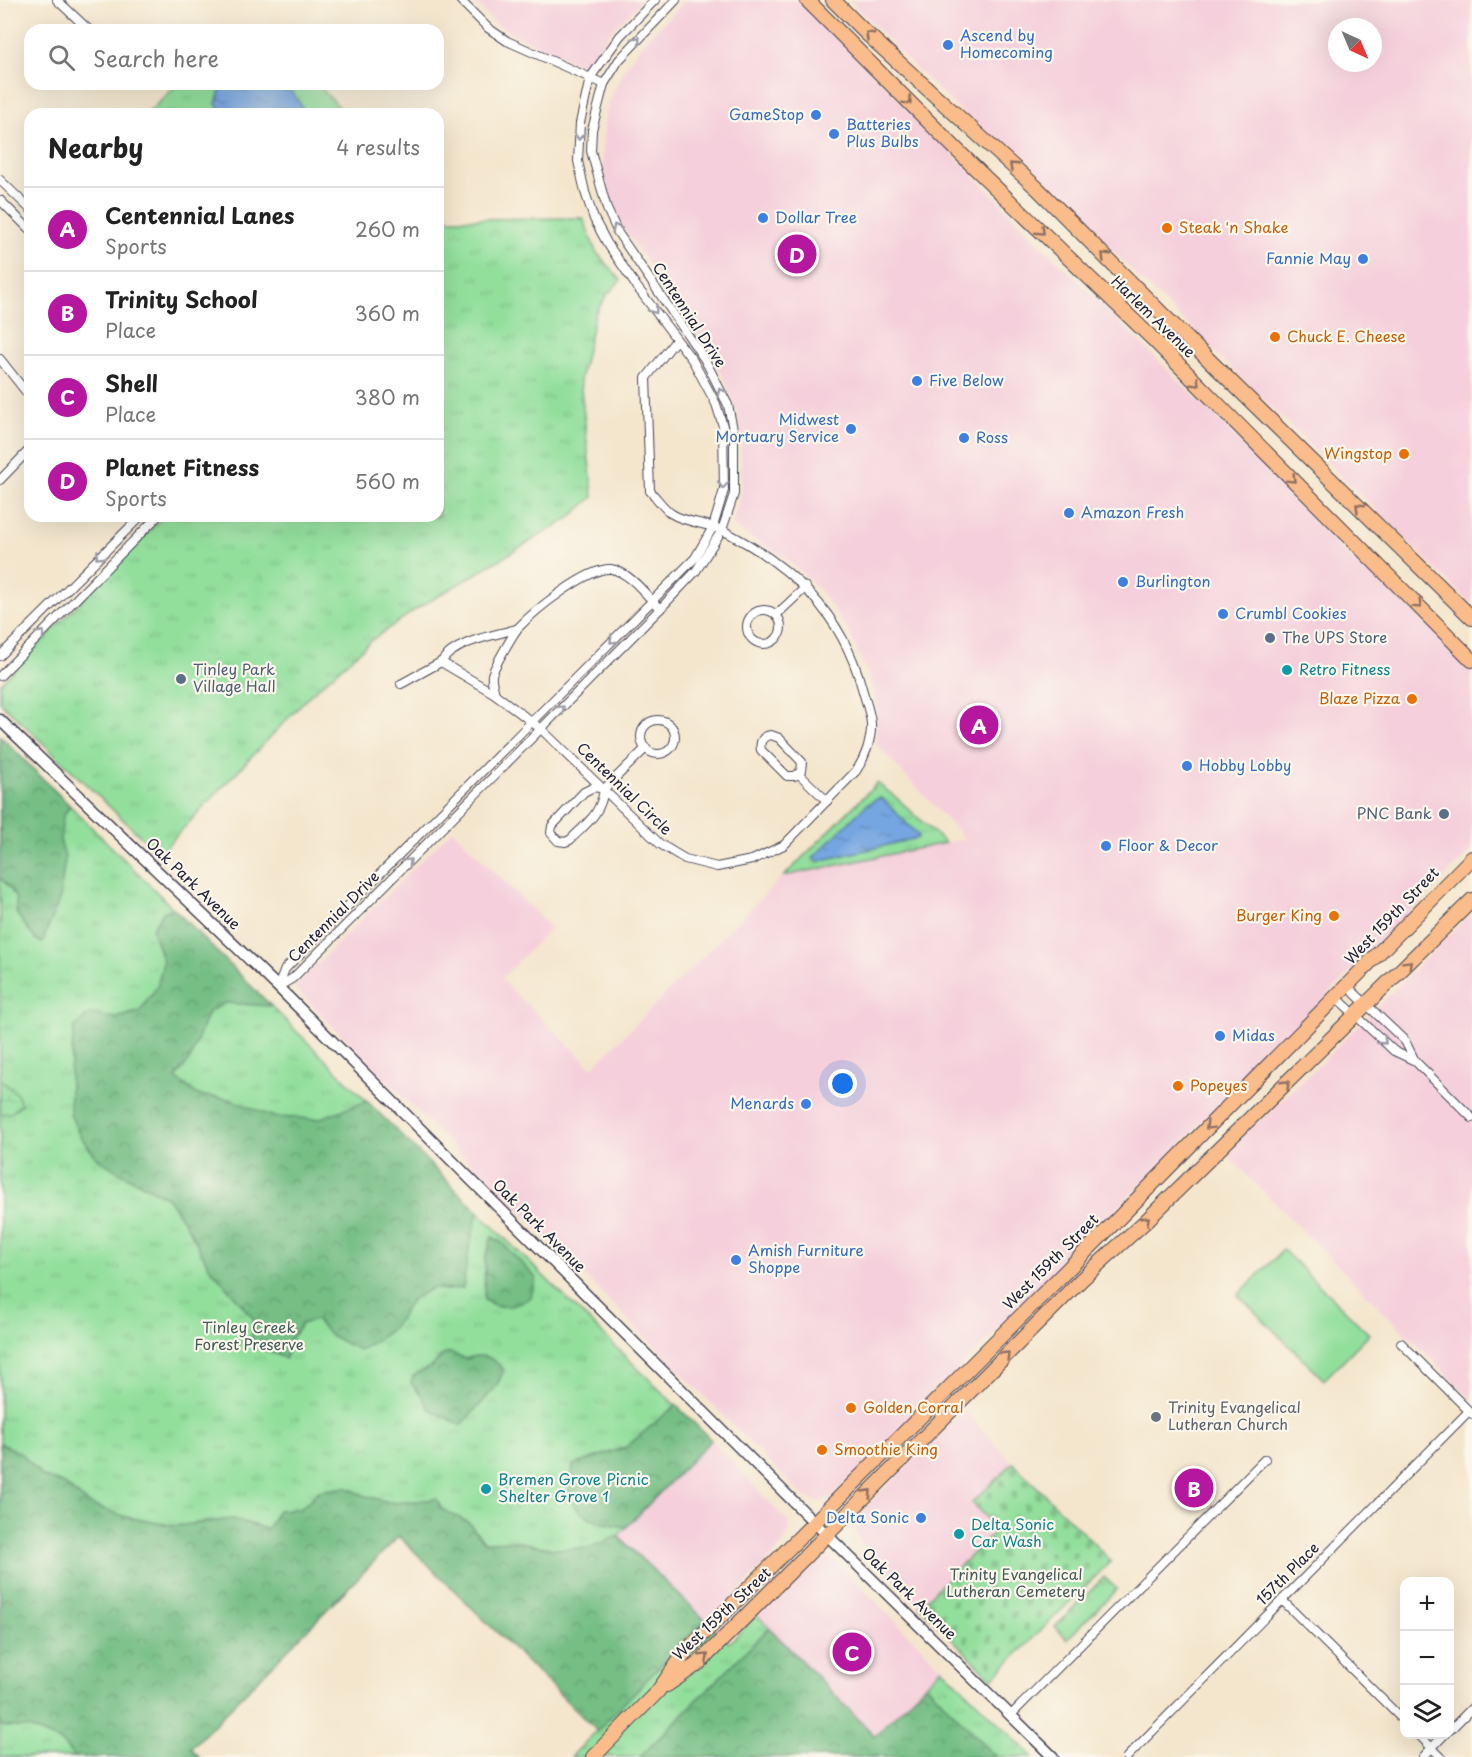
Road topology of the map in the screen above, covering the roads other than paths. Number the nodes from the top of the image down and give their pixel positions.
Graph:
1 (57, 0) edge
2 (460, 0) edge
3 (655, 0) edge
4 (676, 0) edge
5 (807, 0) edge
6 (832, 0) edge
7 (83, 24) edge
8 (590, 78) junction
9 (604, 84) junction
10 (0, 180) edge
11 (18, 198) junction
12 (0, 200) edge
13 (24, 204) edge
14 (8, 208) junction
15 (24, 224) edge
16 (676, 340) junction
17 (0, 359) edge
18 (24, 389) edge
19 (24, 455) edge
20 (0, 480) edge
21 (135, 522) edge
22 (149, 522) edge
23 (713, 527) junction
24 (722, 530) junction
25 (806, 587) junction
26 (652, 601) junction
27 (660, 609) junction
28 (776, 615) junction
29 (1472, 618) edge
30 (516, 629) junction
31 (0, 656) edge
32 (1472, 660) edge
33 (441, 662) junction
34 (0, 676) edge
35 (402, 684) dead end
36 (495, 694) junction
37 (0, 720) edge
38 (531, 721) junction
39 (541, 729) junction
40 (646, 748) junction
41 (799, 774) junction
42 (604, 789) junction
43 (827, 801) junction
44 (1472, 858) edge
45 (1472, 900) edge
46 (1347, 986) junction
47 (278, 987) junction
48 (1336, 997) junction
49 (1366, 1005) junction
50 (1356, 1016) junction
51 (1415, 1062) junction
52 (1472, 1118) edge
53 (1401, 1343) dead end
54 (1471, 1413) edge
55 (1265, 1459) dead end
56 (815, 1523) junction
57 (827, 1535) junction
58 (1282, 1600) junction
59 (658, 1691) junction
60 (1472, 1708) edge
61 (1011, 1716) junction
62 (1400, 1717) edge
63 (1454, 1725) edge
64 (1423, 1739) edge
65 (1440, 1739) edge
66 (1432, 1748) junction
67 (593, 1757) edge
68 (1053, 1757) edge
69 (1127, 1757) edge
70 (1423, 1757) edge
71 (1441, 1757) edge

1 - 7 street
2 - 8 street
3 - 8 street
9 -> 4 street, Centennial Drive
5 -> 32 main road, Harlem Avenue
29 -> 6 main road, Harlem Avenue
8 - 9 street
8 -> 16 street, Centennial Drive
24 -> 9 street, Centennial Drive
10 - 11 street
11 - 13 street
11 - 14 street
12 - 14 street
14 - 15 street
16 -> 23 street, Centennial Drive
16 - 23 street, Centennial Circle
17 - 18 street
19 - 20 street
21 -> 31 street
34 -> 22 street
23 - 24 street, Centennial Circle
23 - 26 street, Centennial Drive
24 - 25 street, Centennial Circle
24 - 27 street, Centennial Drive
25 - 28 street
25 - 43 street, Centennial Circle
26 - 27 street
26 - 30 street
26 -> 38 street, Centennial Drive
39 -> 27 street, Centennial Drive
28 - 28 street
30 - 33 street
30 - 36 street
33 - 35 street
33 - 36 street, Centennial Circle
36 - 38 street, Centennial Circle
37 - 47 street, Oak Park Avenue
38 - 39 street, Centennial Circle
38 - 47 street, Centennial Drive
39 - 42 street, Centennial Circle
47 -> 39 street, Centennial Drive
40 - 40 street
40 - 42 street
41 - 41 street
41 - 43 street
42 - 42 street
42 - 43 street, Centennial Circle
44 - 46 main road, West 159th Street
49 -> 45 main road, West 159th Street
46 - 48 main road, West 159th Street
46 - 49 street
47 - 56 street, Oak Park Avenue
48 - 50 street
48 -> 56 main road, West 159th Street
49 - 50 main road, West 159th Street
49 - 51 street
50 -> 51 street
57 -> 50 main road, West 159th Street
51 - 52 street
53 - 54 street
54 - 58 street, 157th Place
55 - 61 street
56 - 57 street, Oak Park Avenue
56 - 59 main road, West 159th Street
59 -> 57 main road, West 159th Street
57 - 61 street, Oak Park Avenue
58 - 62 street
58 - 69 street, 157th Place
59 - 67 main road, West 159th Street
60 - 63 street
61 - 68 street, Oak Park Avenue
64 - 66 street
65 - 66 street
66 - 70 street
66 - 71 street

